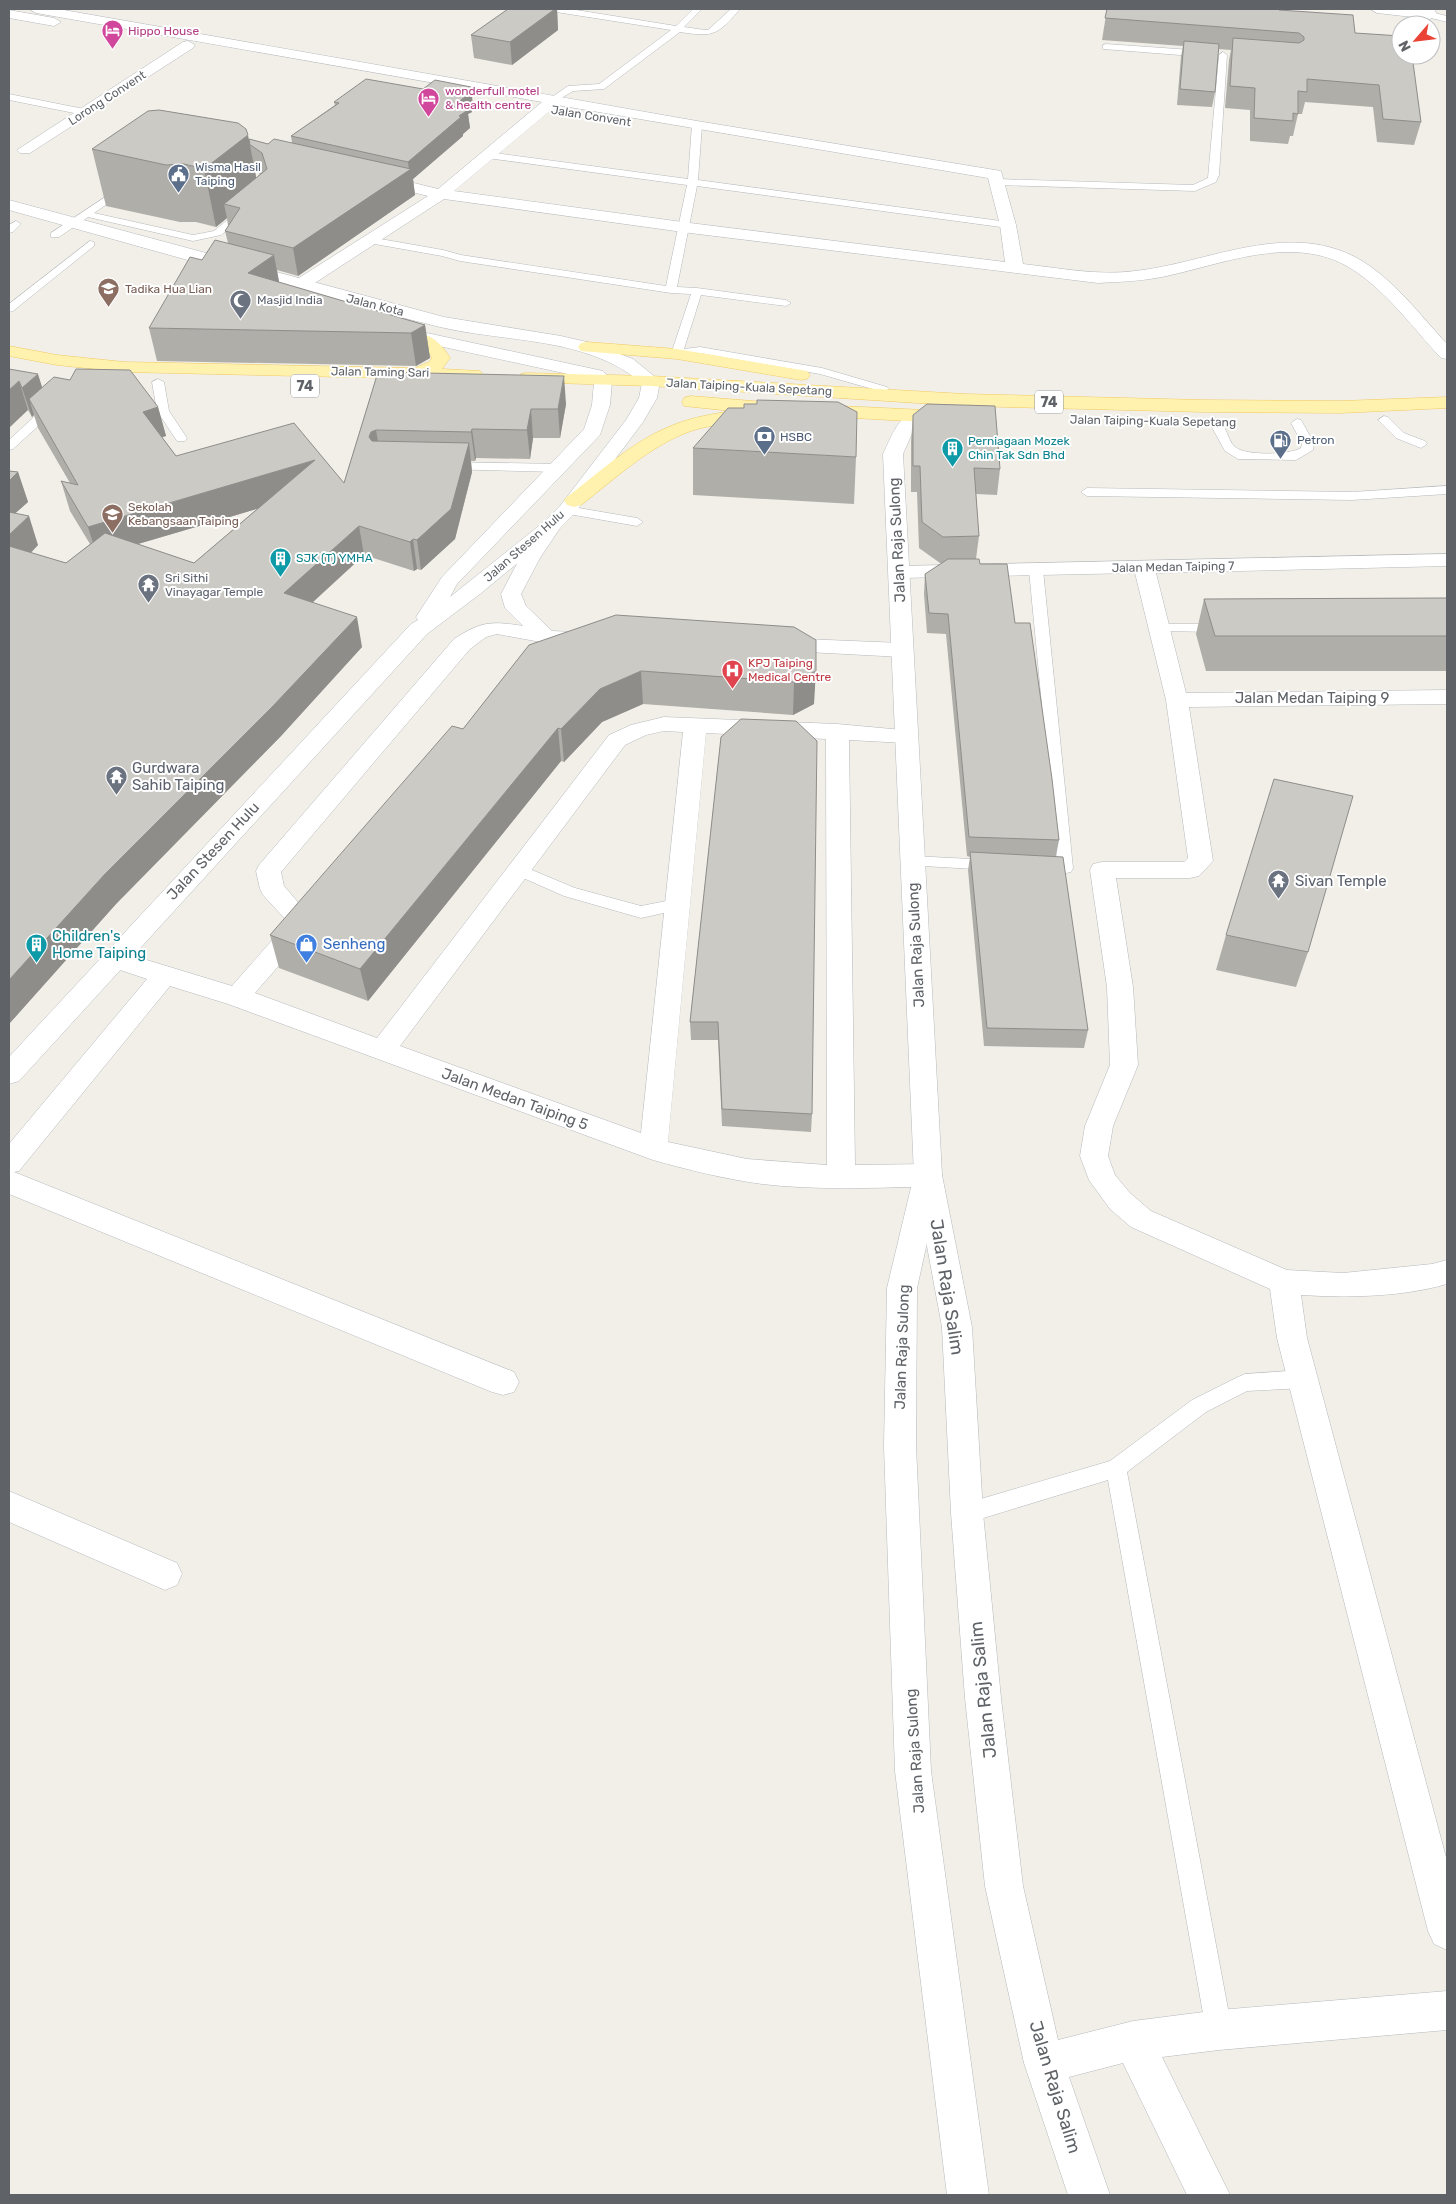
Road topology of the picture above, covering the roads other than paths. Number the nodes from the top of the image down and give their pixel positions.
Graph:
1 (36, 9) edge
2 (556, 9) edge
3 (698, 9) edge
4 (736, 9) edge
5 (1377, 9) edge
6 (643, 12) dead end
7 (1429, 12) edge
8 (9, 14) edge
9 (1447, 19) edge
10 (634, 21) junction
11 (676, 28) junction
12 (188, 45) junction
13 (1106, 47) dead end
14 (9, 98) edge
15 (550, 104) junction
16 (84, 112) junction
17 (697, 129) junction
18 (25, 150) dead end
19 (487, 156) junction
20 (358, 175) edge
21 (1138, 176) dead end
22 (1186, 176) dead end
23 (996, 178) junction
24 (133, 180) edge
25 (693, 182) junction
26 (1208, 182) junction
27 (440, 194) junction
28 (259, 200) edge
29 (9, 205) edge
30 (80, 218) junction
31 (11, 225) edge
32 (1008, 225) junction
33 (685, 227) junction
34 (55, 235) junction
35 (187, 237) junction
36 (369, 240) junction
37 (90, 244) junction
38 (170, 249) junction
39 (109, 250) dead end
40 (1015, 269) junction
41 (298, 286) junction
42 (671, 290) junction
43 (697, 291) junction
44 (259, 294) edge
45 (278, 299) junction
46 (297, 304) edge
47 (786, 304) dead end
48 (9, 309) edge
49 (387, 328) edge
50 (420, 338) junction
51 (587, 347) junction
52 (9, 350) edge
53 (677, 354) junction
54 (1447, 354) edge
55 (419, 373) junction
56 (65, 378) edge
57 (158, 382) junction
58 (510, 384) edge
59 (603, 388) junction
60 (650, 390) junction
61 (62, 397) edge
62 (965, 400) junction
63 (1447, 403) edge
64 (777, 409) junction
65 (917, 416) junction
66 (1447, 418) edge
67 (1384, 420) junction
68 (1215, 422) junction
69 (1297, 423) junction
70 (181, 438) dead end
71 (1421, 444) dead end
72 (9, 446) edge
73 (440, 466) edge
74 (557, 468) junction
75 (1447, 490) edge
76 (1086, 492) dead end
77 (564, 512) junction
78 (637, 522) dead end
79 (1447, 560) edge
80 (1144, 567) junction
81 (1036, 570) junction
82 (899, 572) junction
83 (1159, 628) junction
84 (1228, 628) edge
85 (419, 629) junction
86 (546, 637) junction
87 (606, 639) edge
88 (754, 644) edge
89 (902, 650) junction
90 (527, 659) edge
91 (1447, 697) edge
92 (1177, 700) junction
93 (695, 725) junction
94 (837, 731) junction
95 (906, 736) junction
96 (912, 861) junction
97 (1008, 866) edge
98 (1027, 867) edge
99 (520, 870) junction
100 (676, 905) junction
101 (114, 959) junction
102 (164, 976) junction
103 (238, 998) junction
104 (382, 1050) junction
105 (9, 1074) edge
106 (653, 1149) junction
107 (9, 1163) edge
108 (928, 1175) junction
109 (840, 1176) junction
110 (9, 1182) edge
111 (1447, 1272) edge
112 (1284, 1282) junction
113 (1304, 1379) junction
114 (503, 1382) dead end
115 (1116, 1468) junction
116 (9, 1506) edge
117 (967, 1513) junction
118 (165, 1574) dead end
119 (1447, 1931) edge
120 (1447, 2010) edge
121 (1219, 2030) junction
122 (1133, 2041) junction
123 (1044, 2063) junction
124 (968, 2195) edge
125 (1089, 2195) edge
126 (1209, 2195) edge

1 - 15 street, Jalan Convent
2 - 10 lane
3 - 11 lane
4 - 11 lane
5 - 7 street
6 - 10 lane
7 - 9 lane
8 - 12 street, Jalan Convent
10 - 11 lane
11 - 15 lane
12 - 15 street, Jalan Convent
12 - 16 street, Lorong Convent
13 - 26 lane
14 - 16 lane
15 - 17 street, Jalan Convent
15 - 19 street
16 - 18 street, Lorong Convent
17 - 23 street, Jalan Convent
17 - 25 lane
19 - 25 lane
19 - 27 street
20 - 27 street
21 - 23 lane
22 - 26 lane
23 - 26 lane
23 - 32 street
24 - 30 lane
25 - 32 lane
25 - 33 lane
27 - 33 street
27 - 36 street
28 - 35 lane
29 - 30 street, Jalan Kota
30 - 34 lane
30 - 35 lane
30 - 38 street, Jalan Kota
31 - 34 street
32 - 40 street
33 - 40 street
33 - 42 lane
34 - 37 street
35 - 38 lane
36 - 41 street
36 - 42 lane
37 - 39 street
37 - 48 lane
38 - 41 street, Jalan Kota
40 - 54 street
41 - 45 street
41 - 51 street, Jalan Kota
42 - 43 lane
43 - 47 lane
43 - 53 lane
44 - 45 street
45 - 46 street
49 - 50 street, Jalan Kota
50 - 55 main road
50 - 59 street, Jalan Kota
51 - 53 main road
51 - 60 street, Jalan Kota
52 - 55 main road, Jalan Taming Sari / 74
53 - 62 main road
55 - 57 main road, Jalan Taming Sari / 74
56 - 57 main road, Jalan Taming Sari / 74
57 - 70 lane
58 - 59 main road, 74
59 - 60 main road, 74
59 - 74 street, Jalan Stesen Hulu
60 - 62 main road, Jalan Taiping-Kuala Sepetang / 74
60 - 64 main road, Jalan Taiping-Kuala Sepetang / 74
60 - 77 street, Jalan Stesen Hulu
61 - 72 lane
62 - 63 main road, Jalan Taiping-Kuala Sepetang / 74
64 - 65 main road, Jalan Taiping-Kuala Sepetang / 74
64 - 77 main road
65 - 68 main road, Jalan Taiping-Kuala Sepetang / 74
65 - 82 street, Jalan Raja Sulong
66 - 67 main road, Jalan Taiping-Kuala Sepetang / 74
67 - 69 main road, Jalan Taiping-Kuala Sepetang / 74
67 - 71 lane
68 - 69 main road, Jalan Taiping-Kuala Sepetang / 74
68 - 69 lane
73 - 74 lane
74 - 85 street, Jalan Stesen Hulu
75 - 76 lane
77 - 78 lane
77 - 85 street, Jalan Stesen Hulu
77 - 86 street
79 - 80 street, Jalan Medan Taiping 7
80 - 81 street, Jalan Medan Taiping 7
80 - 83 street
81 - 82 street, Jalan Medan Taiping 7
81 - 98 lane
82 - 89 street, Jalan Raja Sulong
83 - 84 lane
83 - 92 street
85 - 101 street, Jalan Stesen Hulu
86 - 87 street
86 - 90 street
86 - 103 street
88 - 89 street
89 - 95 street, Jalan Raja Sulong
91 - 92 street, Jalan Medan Taiping 9
92 - 112 street
93 - 94 street
93 - 99 street
93 - 100 street
94 - 95 street
94 - 109 street
95 - 96 street, Jalan Raja Sulong
96 - 97 lane
96 - 108 street, Jalan Raja Sulong
99 - 100 lane
99 - 104 street
100 - 106 street
101 - 102 street, Jalan Medan Taiping 5
101 - 105 street, Jalan Stesen Hulu
102 - 103 street, Jalan Medan Taiping 5
102 - 107 street
103 - 104 street, Jalan Medan Taiping 5
104 - 106 street, Jalan Medan Taiping 5
106 - 109 street, Jalan Medan Taiping 5
108 - 109 street, Jalan Medan Taiping 5
108 - 117 street, Jalan Raja Salim
108 - 124 street, Jalan Raja Sulong
110 - 114 street
111 - 112 street
112 - 113 street
113 - 115 lane
113 - 119 street
115 - 117 lane
115 - 121 lane
116 - 118 street
117 - 123 street, Jalan Raja Salim
120 - 121 street
121 - 122 street
122 - 123 street
122 - 126 street
123 - 125 street, Jalan Raja Salim

